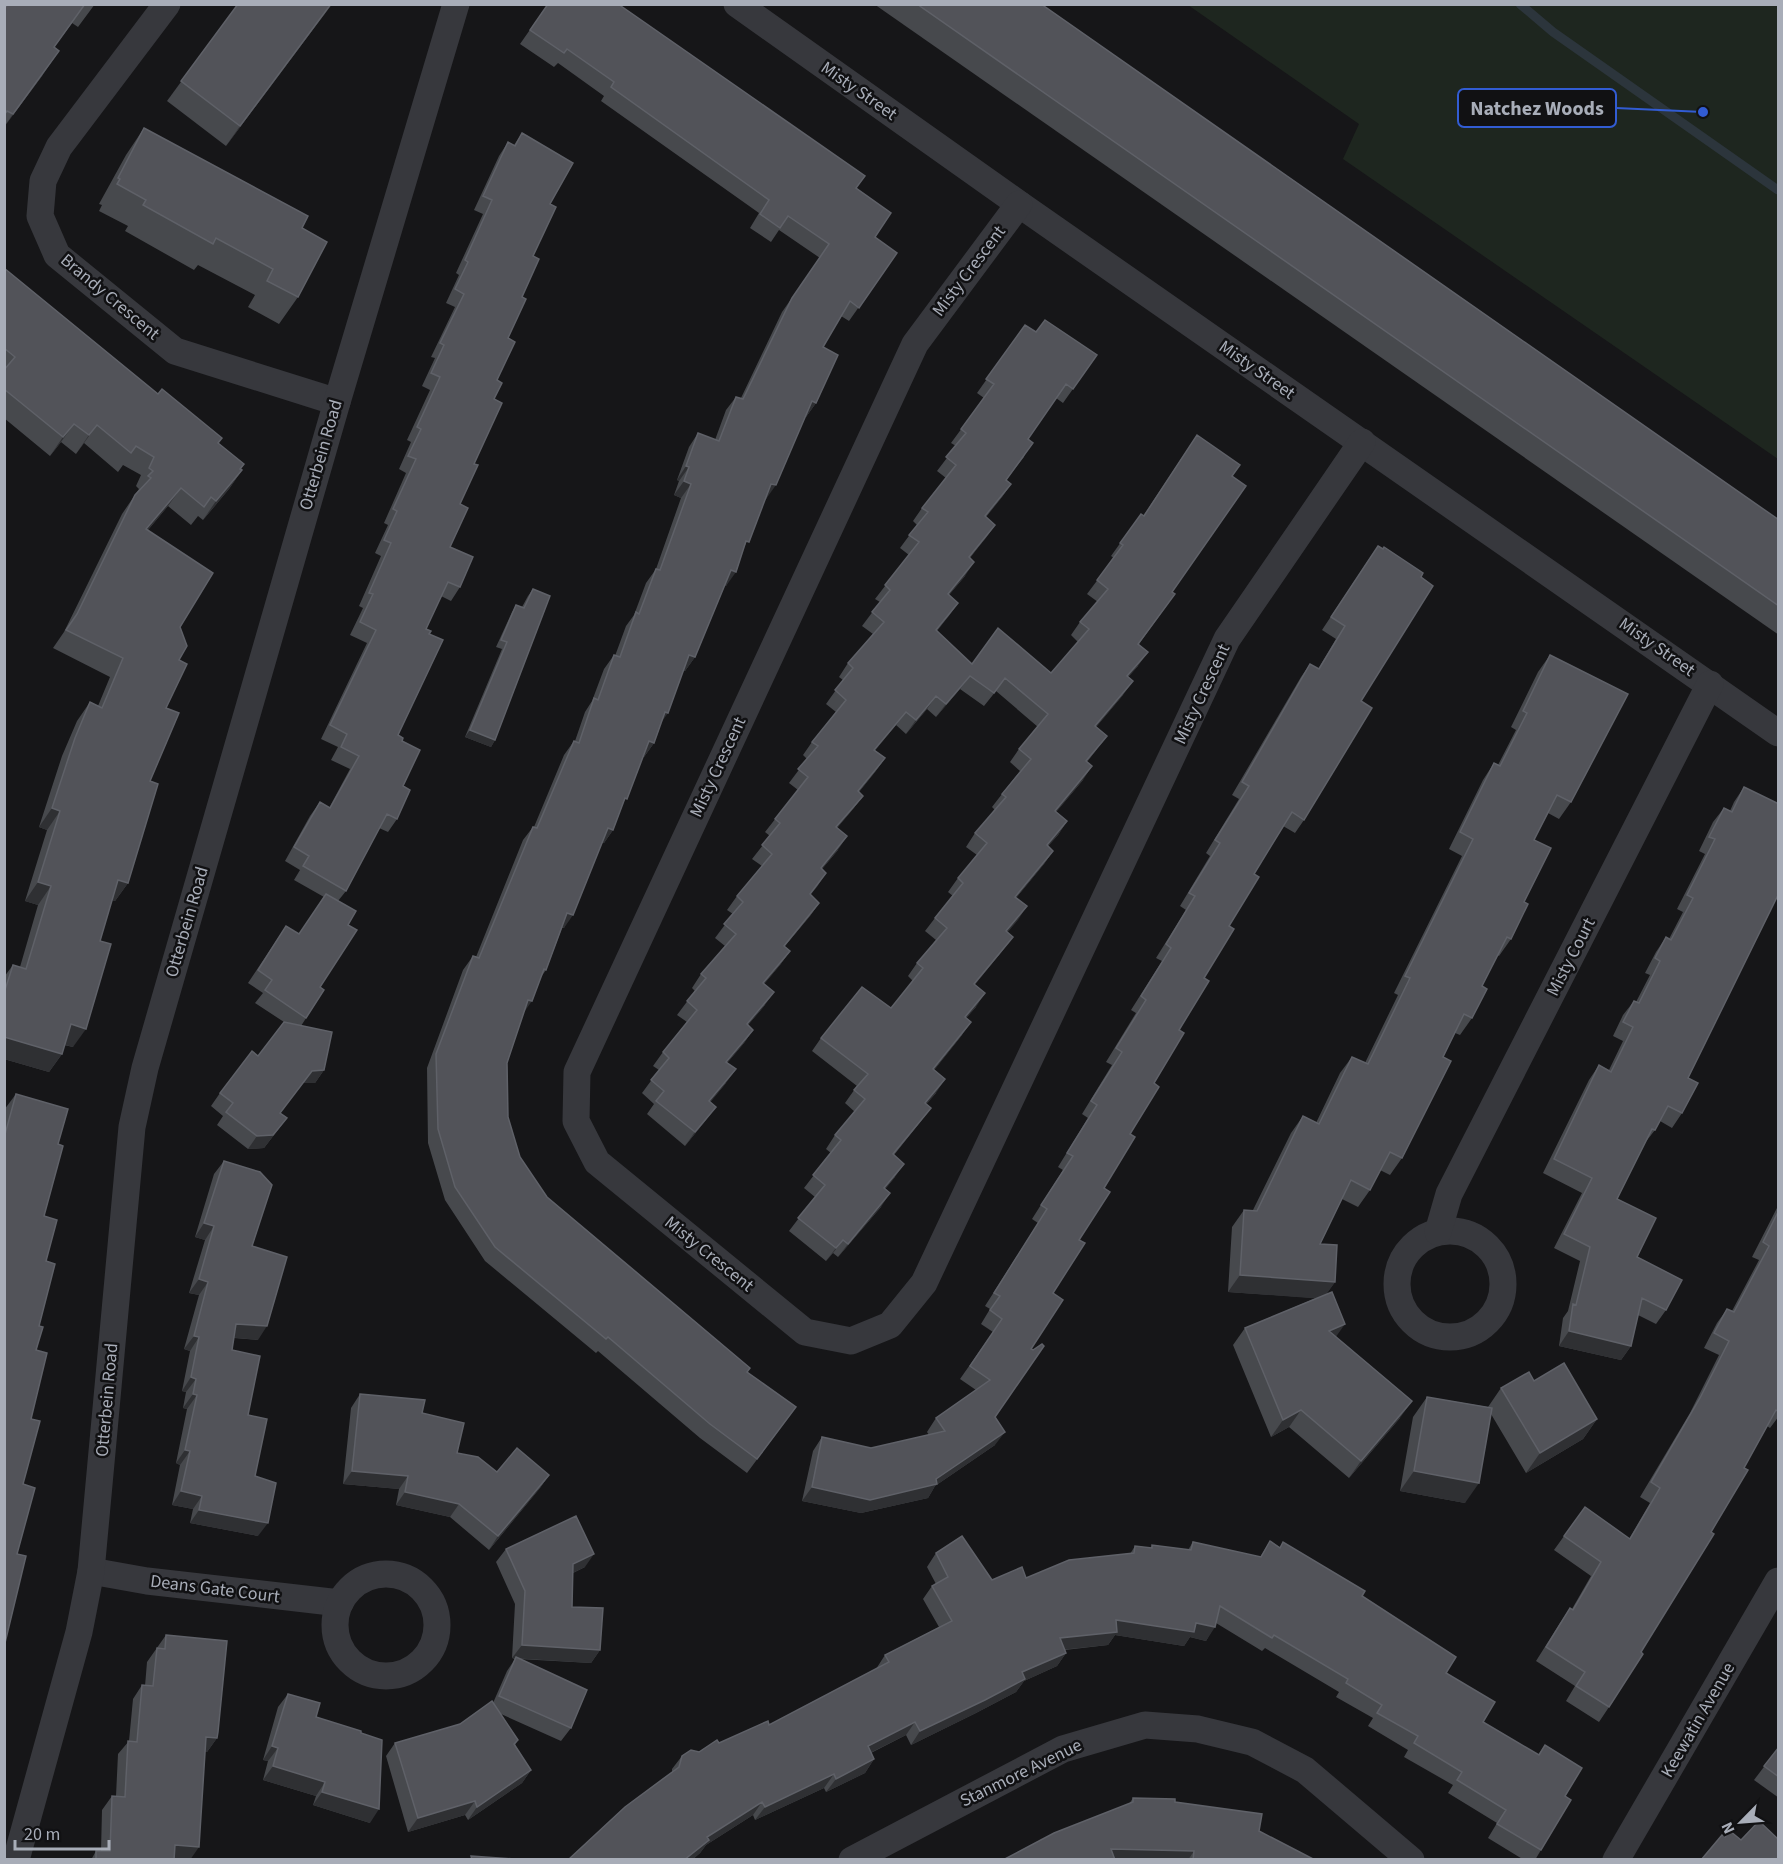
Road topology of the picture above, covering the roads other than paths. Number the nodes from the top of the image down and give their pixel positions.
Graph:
1 (167, 4) edge
2 (456, 4) edge
3 (737, 4) edge
4 (1019, 204) junction
5 (337, 402) junction
6 (1362, 442) junction
7 (1710, 684) junction
8 (1779, 733) edge
9 (1438, 1232) dead end
10 (91, 1571) junction
11 (1779, 1581) edge
12 (340, 1603) dead end
13 (1770, 1619) edge
14 (16, 1860) edge
15 (852, 1860) edge
16 (1411, 1860) edge
17 (1616, 1860) edge

1 - 5 street, Brandy Crescent
2 - 5 street, Otterbein Road
3 - 4 street, Misty Street
4 - 6 street, Misty Street
4 - 6 street, Misty Crescent
5 - 10 street, Otterbein Road
6 - 7 street, Misty Street
7 - 8 street, Misty Street
7 - 9 street, Misty Court
10 - 12 street, Deans Gate Court
10 - 14 street, Otterbein Road
11 - 13 street, Keewatin Avenue
13 - 17 street, Keewatin Avenue
15 - 16 street, Stanmore Avenue

